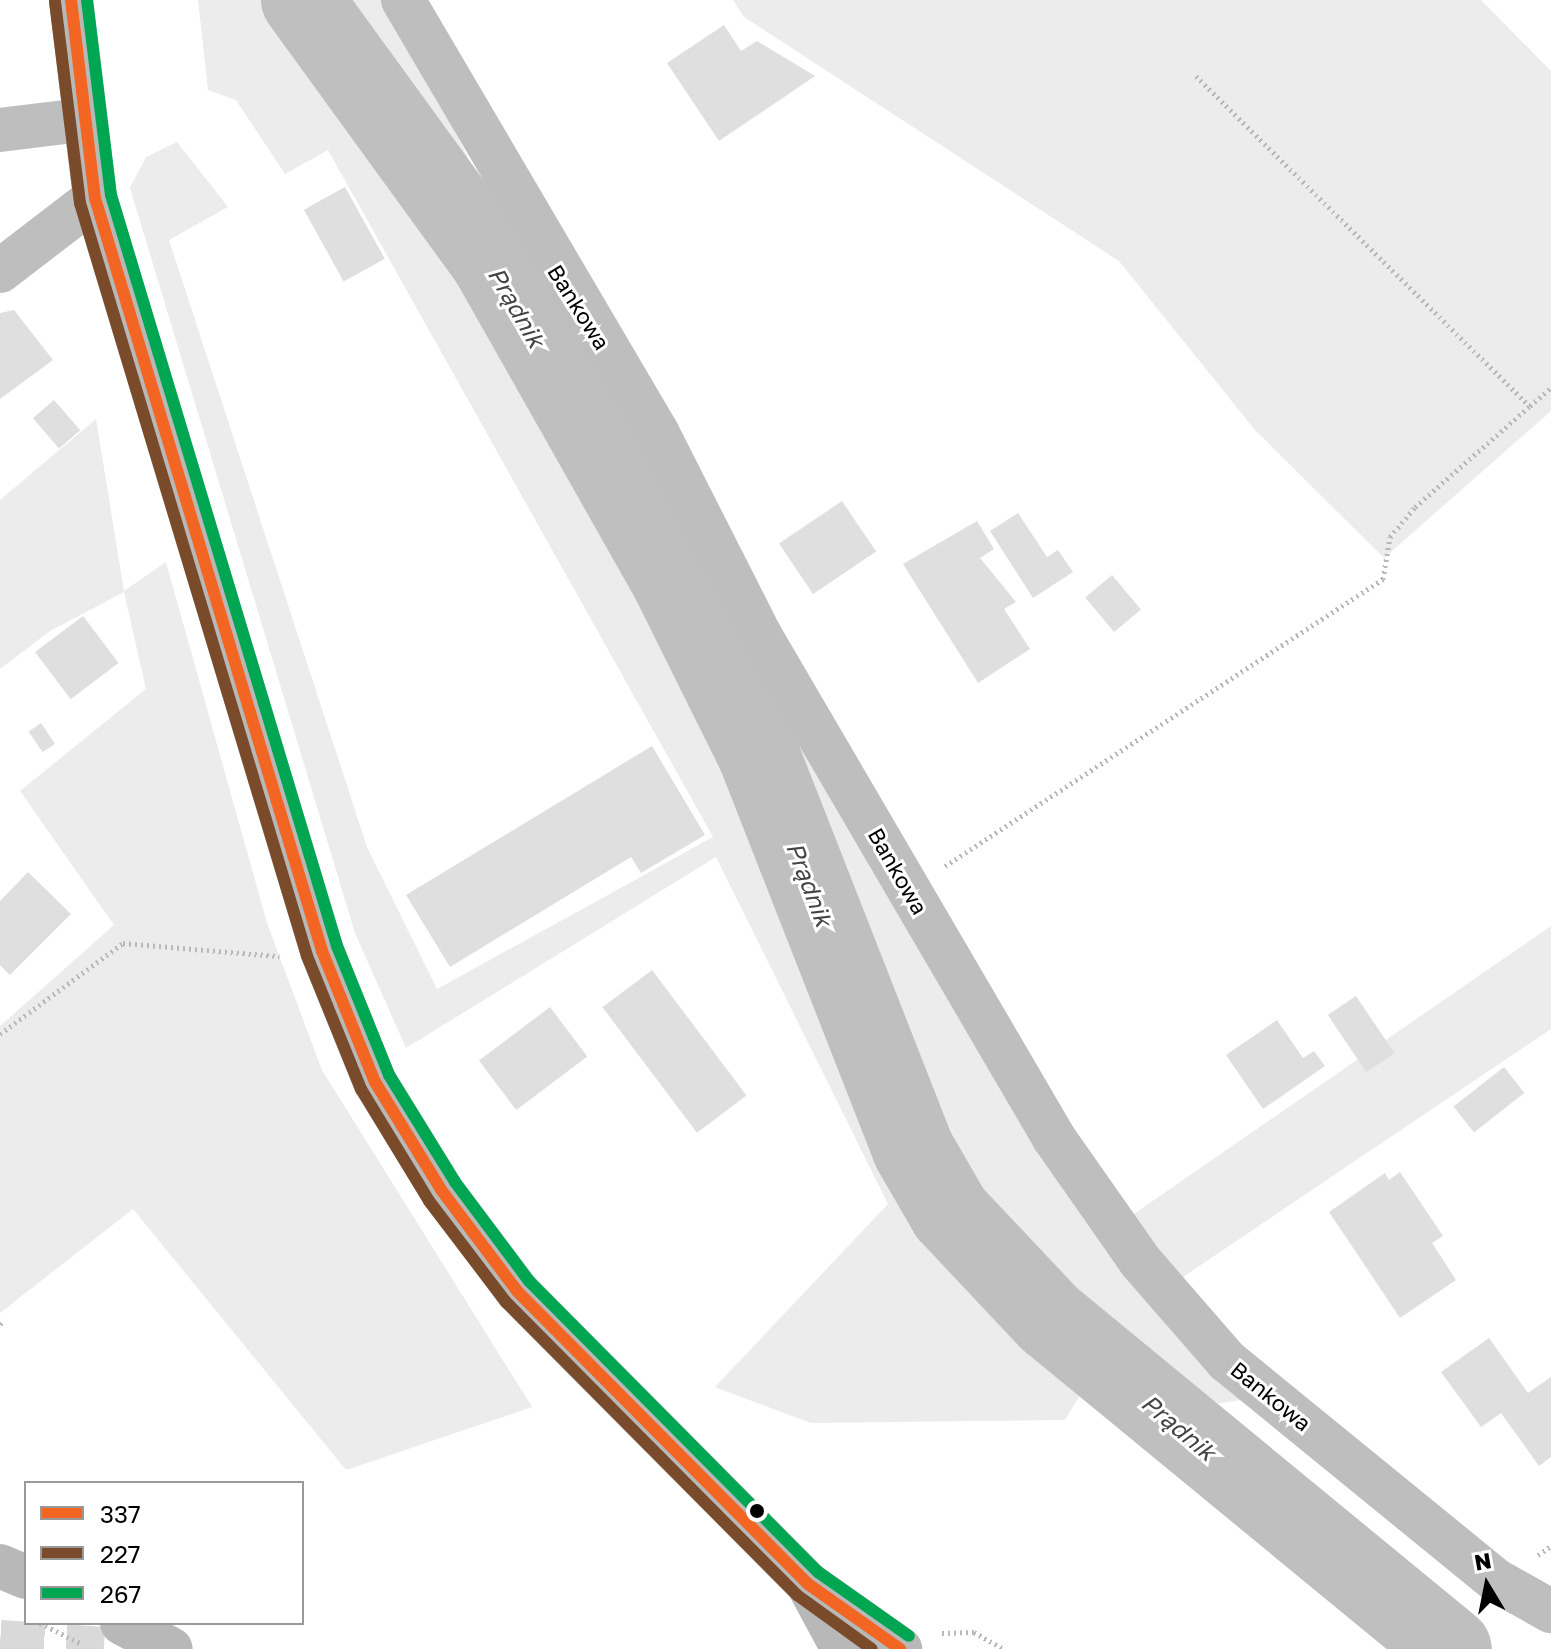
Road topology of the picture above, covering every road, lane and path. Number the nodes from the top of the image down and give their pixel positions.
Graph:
1 (71, 0) edge
2 (403, 0) edge
3 (1196, 76) dead end
4 (81, 120) junction
5 (0, 130) edge
6 (95, 198) junction
7 (0, 271) edge
8 (1551, 388) edge
9 (1530, 406) junction
10 (909, 890) junction
11 (322, 951) junction
12 (0, 1034) edge
13 (0, 1566) edge
14 (24, 1576) edge
15 (808, 1584) junction
16 (1551, 1611) edge
17 (44, 1625) edge
18 (126, 1625) edge
19 (918, 1642) edge
20 (92, 1649) edge
21 (171, 1649) edge
22 (843, 1649) edge
23 (1003, 1649) edge

1 - 4 main road
2 - 10 street, Bankowa
3 - 9 path
4 - 5 street
4 - 6 main road
6 - 7 street
6 - 11 main road
8 - 9 path
9 - 10 path
10 - 16 street, Bankowa
11 - 12 path
11 - 15 main road
13 - 14 main road
15 - 19 main road
15 - 22 main road
17 - 20 path
18 - 21 main road
19 - 23 path

